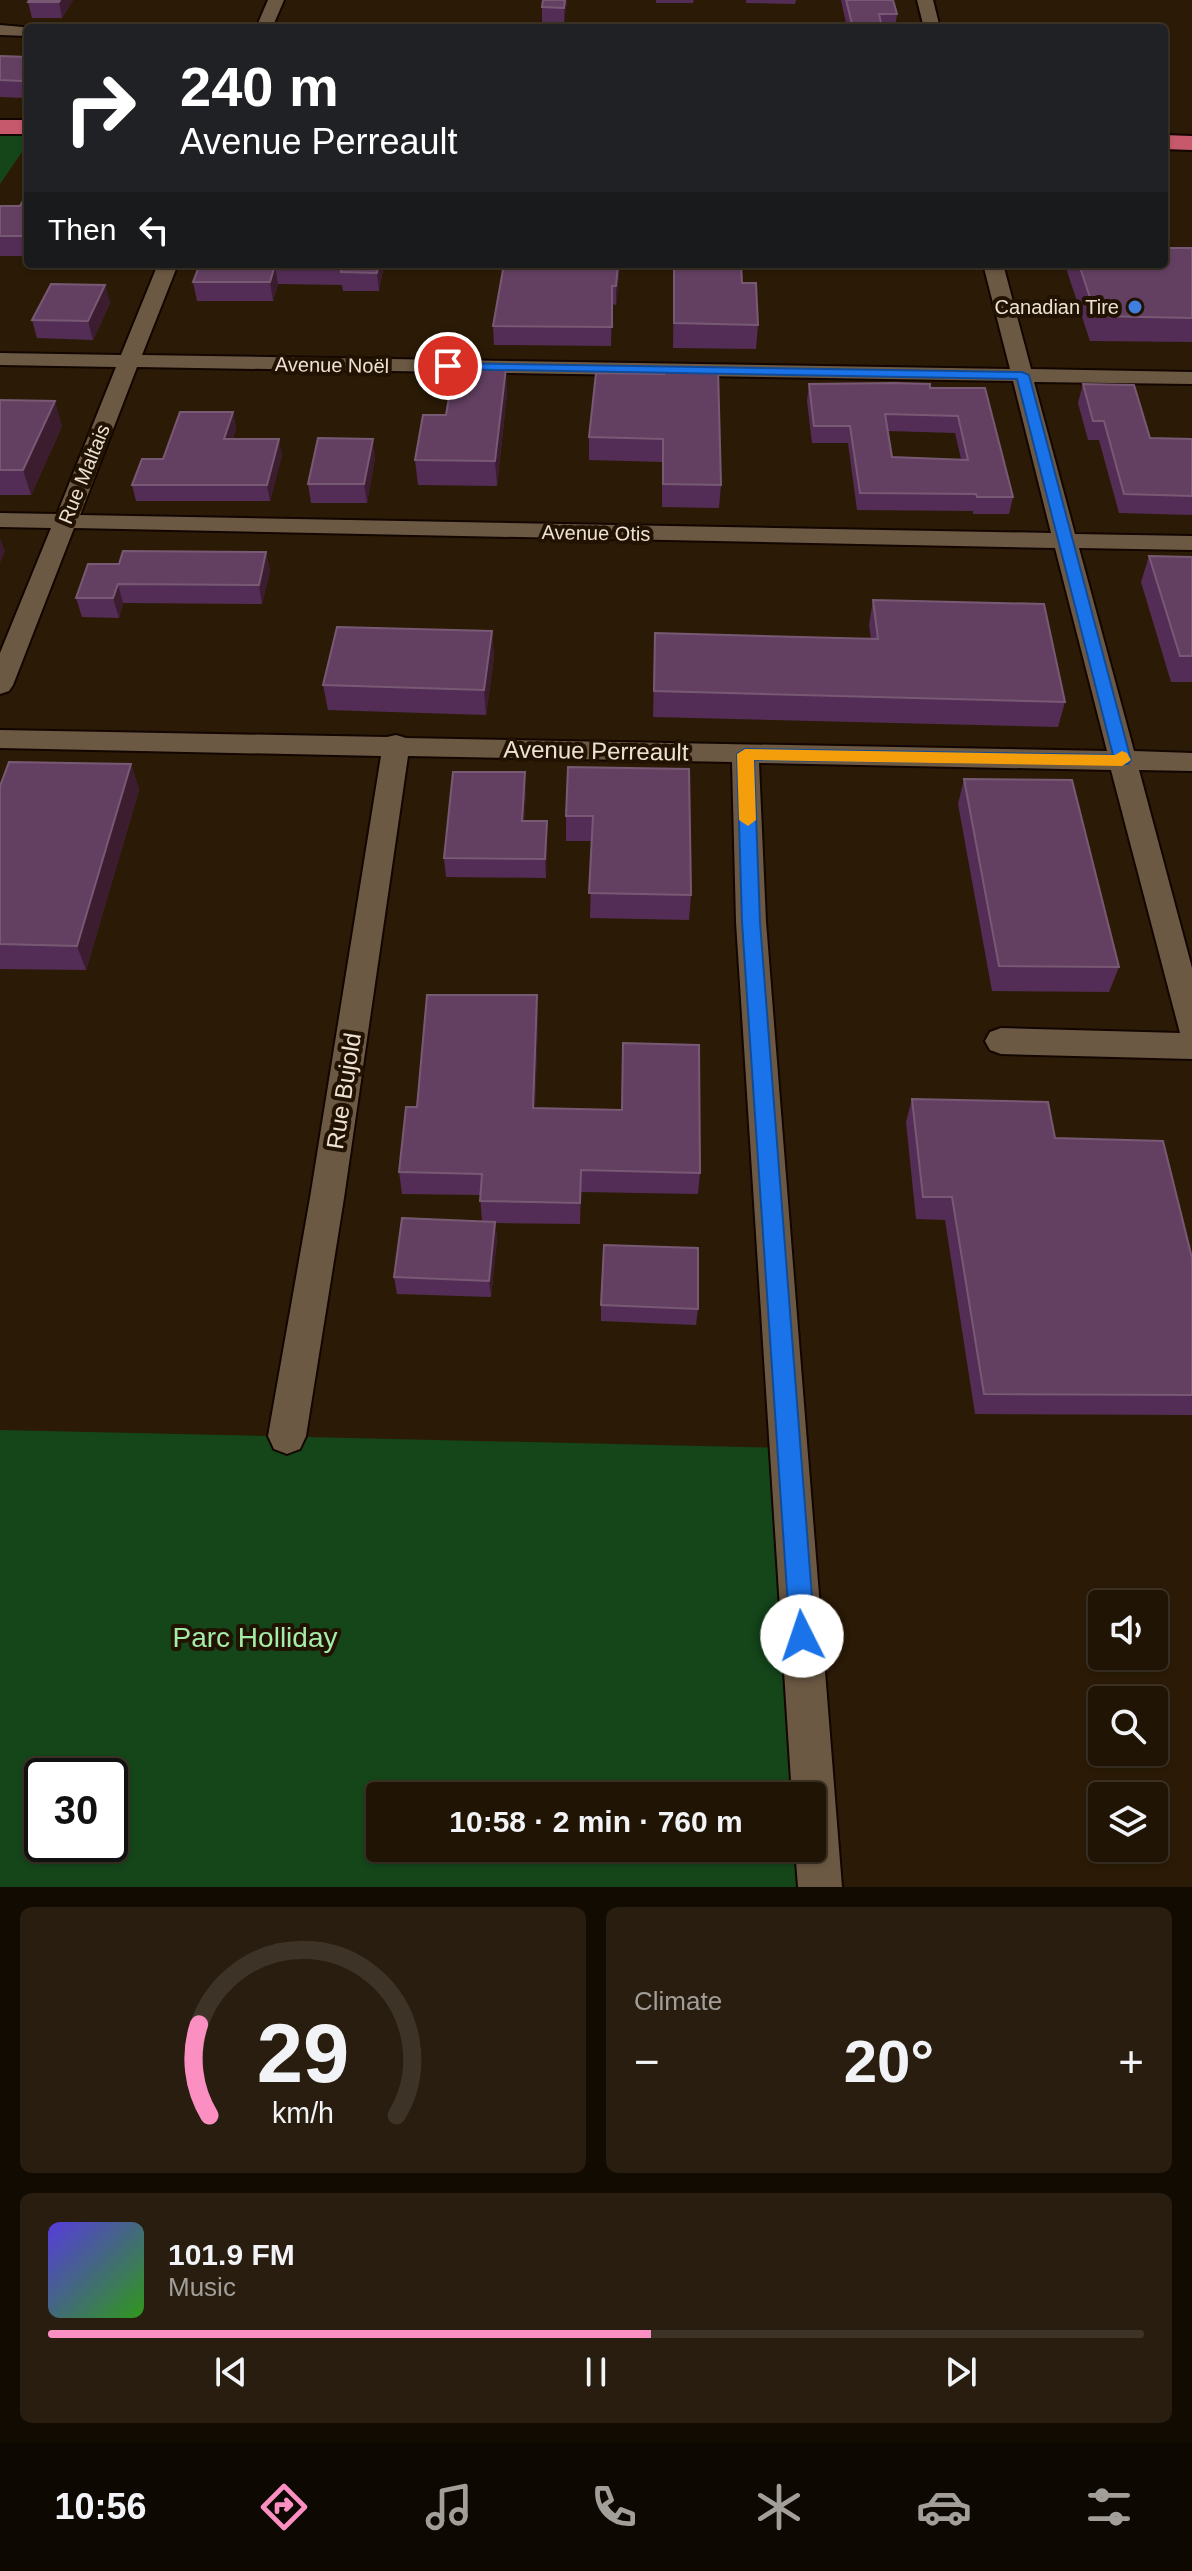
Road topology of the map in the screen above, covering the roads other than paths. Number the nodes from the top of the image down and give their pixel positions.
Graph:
1 (276, 0) edge
2 (925, 0) edge
3 (266, 24) edge
4 (931, 24) edge
5 (0, 30) edge
6 (24, 31) edge
7 (0, 113) edge
8 (24, 113) edge
9 (0, 127) edge
10 (24, 127) edge
11 (1168, 128) edge
12 (1192, 128) edge
13 (1168, 142) edge
14 (1192, 143) edge
15 (166, 268) edge
16 (994, 268) edge
17 (0, 359) edge
18 (129, 361) junction
19 (1022, 375) junction
20 (1192, 378) edge
21 (0, 520) edge
22 (65, 522) junction
23 (1065, 541) junction
24 (1192, 543) edge
25 (0, 685) edge
26 (0, 739) edge
27 (396, 744) junction
28 (745, 754) junction
29 (1122, 760) junction
30 (1192, 762) edge
31 (1192, 1026) edge
32 (1001, 1041) dead end
33 (1192, 1046) edge
34 (287, 1436) dead end
35 (820, 1887) edge

1 - 3 street
2 - 4 street
5 - 6 street
7 - 8 highway
9 - 10 highway
11 - 12 highway
13 - 14 highway
15 - 18 street, Rue Maltais
16 - 19 street
17 - 18 street, Avenue Noël
18 - 19 street, Avenue Noël
18 - 22 street, Rue Maltais
19 - 20 street, Avenue Noël
19 - 23 street
21 - 22 street, Avenue Otis
22 - 23 street, Avenue Otis
22 - 25 street, Rue Maltais
23 - 24 street, Avenue Otis
23 - 29 street
26 - 27 street, Avenue Perreault
27 - 28 street, Avenue Perreault
27 - 34 street, Rue Bujold
28 - 29 street, Avenue Perreault
28 - 35 street
29 - 30 street, Avenue Perreault
29 - 31 street
32 - 33 street

